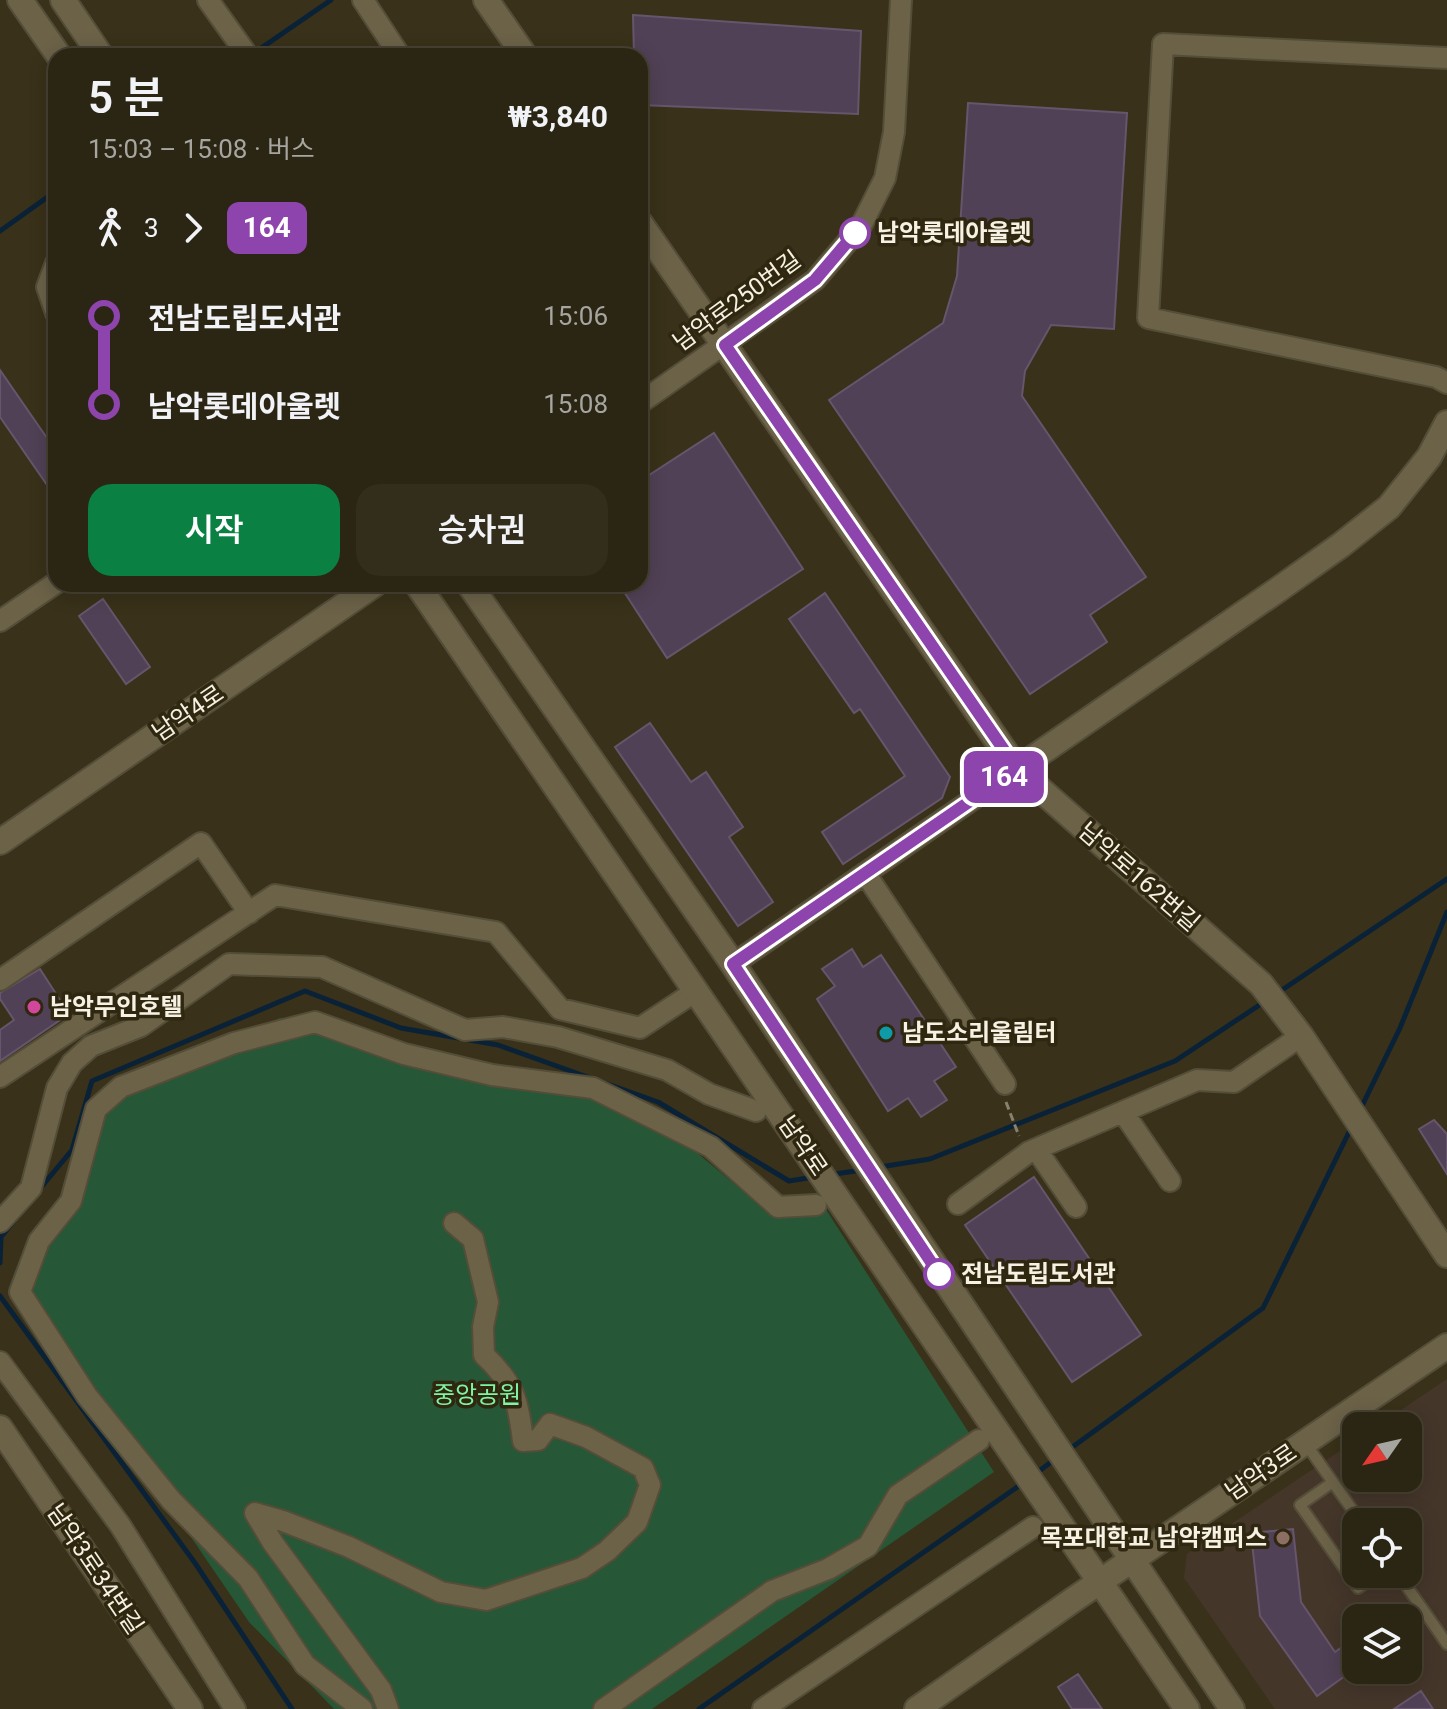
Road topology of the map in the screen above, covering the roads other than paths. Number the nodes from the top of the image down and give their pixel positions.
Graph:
1 (20, 0) edge
2 (63, 0) edge
3 (486, 0) edge
4 (212, 6) edge
5 (367, 6) edge
6 (900, 8) edge
7 (53, 48) edge
8 (96, 48) edge
9 (242, 48) edge
10 (395, 48) edge
11 (514, 48) edge
12 (1447, 58) edge
13 (648, 234) edge
14 (725, 345) junction
15 (1447, 383) edge
16 (648, 398) edge
17 (1447, 423) edge
18 (48, 588) edge
19 (363, 592) edge
20 (422, 592) edge
21 (475, 592) edge
22 (0, 621) edge
23 (1017, 769) junction
24 (0, 842) edge
25 (865, 873) junction
26 (249, 913) junction
27 (733, 964) junction
28 (0, 980) edge
29 (696, 991) junction
30 (1298, 1031) junction
31 (0, 1077) edge
32 (1005, 1084) dead end
33 (756, 1111) dead end
34 (1123, 1112) junction
35 (1030, 1148) junction
36 (1170, 1181) dead end
37 (958, 1204) dead end
38 (816, 1205) dead end
39 (1076, 1207) dead end
40 (0, 1222) edge
41 (454, 1223) dead end
42 (1447, 1255) edge
43 (1447, 1346) edge
44 (0, 1362) edge
45 (0, 1428) edge
46 (979, 1440) dead end
47 (1305, 1442) junction
48 (1333, 1482) junction
49 (1351, 1508) edge
50 (1033, 1527) dead end
51 (1132, 1560) junction
52 (1342, 1565) edge
53 (1099, 1583) junction
54 (1408, 1588) edge
55 (1447, 1644) edge
56 (190, 1709) edge
57 (235, 1709) edge
58 (362, 1709) edge
59 (388, 1709) edge
60 (604, 1709) edge
61 (763, 1709) edge
62 (917, 1709) edge
63 (1187, 1709) edge
64 (1232, 1709) edge

1 - 7 street
2 - 8 street
3 - 11 street
4 - 9 street
5 - 10 street
6 - 14 street, 남악로250번길
12 - 15 street
13 - 14 street, 남악로162번길
14 - 16 street, 남악로250번길
14 - 23 street, 남악로162번길
17 - 23 street
18 - 22 street
19 - 24 street, 남악4로
20 - 29 street, 남악로
21 - 27 street, 남악로
23 - 25 street
23 - 30 street, 남악로162번길
25 - 27 street
25 - 32 street
26 - 28 street
26 - 29 street
26 - 31 street
27 - 51 street, 남악로
29 - 53 street, 남악로
30 - 34 street
30 - 42 street, 남악로162번길
33 - 40 street
34 - 35 street
34 - 36 street
35 - 37 street
35 - 39 street
38 - 58 street
41 - 59 street
43 - 47 street, 남악3로
44 - 57 street
45 - 56 street, 남악3로34번길
46 - 60 street
47 - 48 lane
47 - 51 street, 남악3로
48 - 49 lane
48 - 52 lane
50 - 61 street
51 - 53 street, 남악3로
51 - 64 street, 남악로
53 - 62 street, 남악3로
53 - 63 street, 남악로
54 - 55 lane

